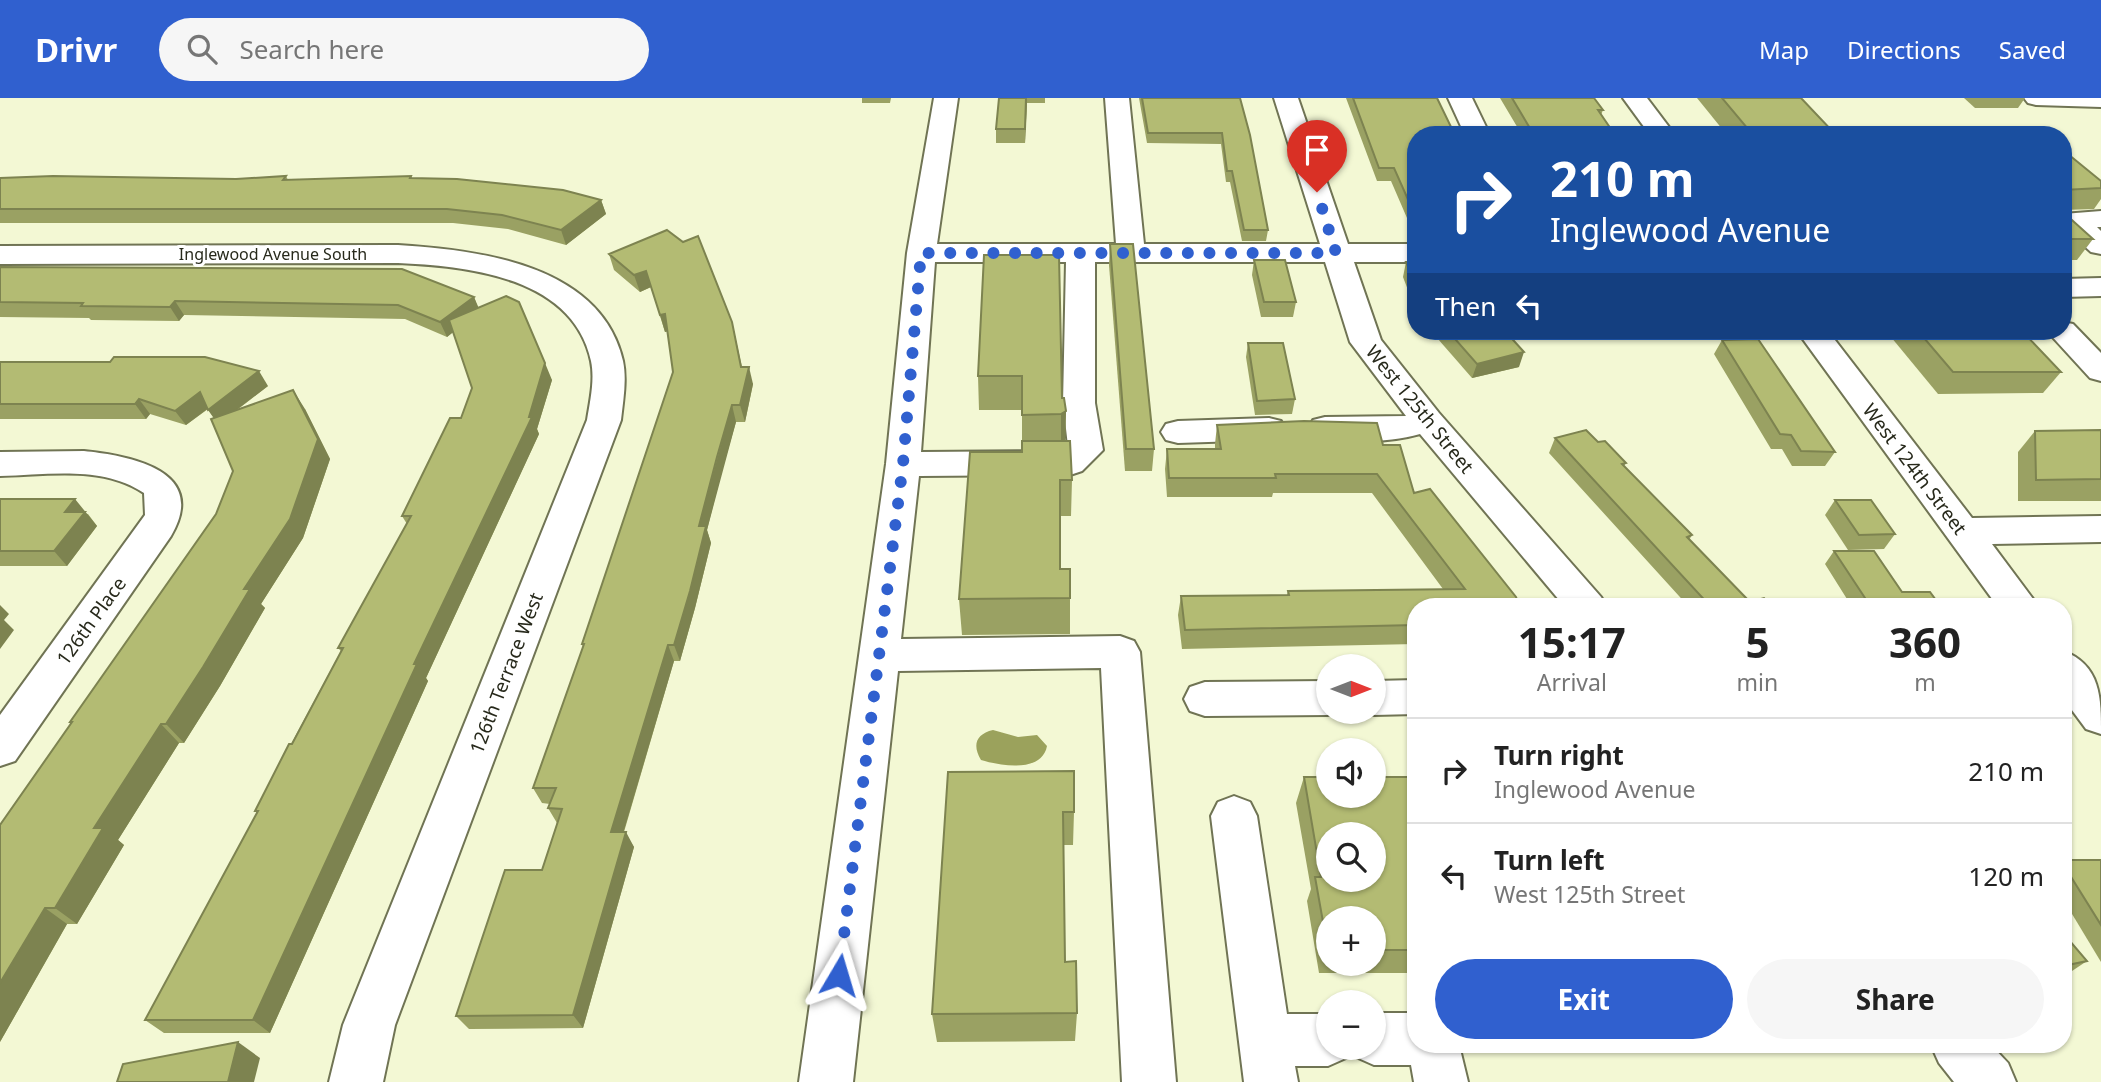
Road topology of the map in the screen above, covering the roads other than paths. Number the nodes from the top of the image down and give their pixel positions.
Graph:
1 (947, 98) edge
2 (1117, 98) edge
3 (1286, 98) edge
4 (1460, 98) edge
5 (1635, 98) edge
6 (2036, 98) edge
7 (2098, 101) edge
8 (1474, 126) edge
9 (1656, 126) edge
10 (2101, 219) edge
11 (2101, 246) edge
12 (921, 253) junction
13 (1081, 253) junction
14 (1131, 253) junction
15 (1336, 253) junction
16 (1407, 253) edge
17 (0, 254) edge
18 (541, 283) joint
19 (2101, 287) edge
20 (2072, 288) edge
21 (1819, 340) edge
22 (2071, 340) edge
23 (2101, 371) edge
24 (1427, 422) junction
25 (1178, 432) dead end
26 (0, 464) edge
27 (903, 464) junction
28 (2101, 529) edge
29 (1961, 531) junction
30 (1579, 598) edge
31 (2012, 598) edge
32 (878, 655) junction
33 (2072, 679) edge
34 (1407, 697) edge
35 (1316, 698) edge
36 (1386, 698) edge
37 (1205, 699) dead end
38 (2101, 717) edge
39 (0, 748) edge
40 (1234, 816) dead end
41 (1386, 1039) edge
42 (1407, 1039) edge
43 (1316, 1044) edge
44 (1435, 1053) edge
45 (1964, 1053) edge
46 (1268, 1061) edge
47 (356, 1082) edge
48 (825, 1082) edge
49 (1149, 1082) edge
50 (1441, 1082) edge
51 (1989, 1082) edge

1 - 12 street
2 - 14 street
3 - 15 street, West 125th Street
4 - 8 street
5 - 9 street
6 - 7 street
10 - 11 street
12 - 13 street
12 - 27 street
13 - 14 street
13 - 27 street
14 - 15 street
15 - 16 street
15 - 24 street, West 125th Street
17 - 18 street, Inglewood Avenue South
18 - 47 street, 126th Terrace West
19 - 20 street
21 - 29 street, West 124th Street
22 - 23 street
24 - 25 street
24 - 30 street, West 125th Street
26 - 39 street, 126th Place
27 - 32 street
28 - 29 street
29 - 31 street, West 124th Street
32 - 48 street
32 - 49 street
33 - 38 street
34 - 36 street
35 - 37 street
40 - 46 street
41 - 42 street
43 - 46 street
44 - 50 street
45 - 51 street

